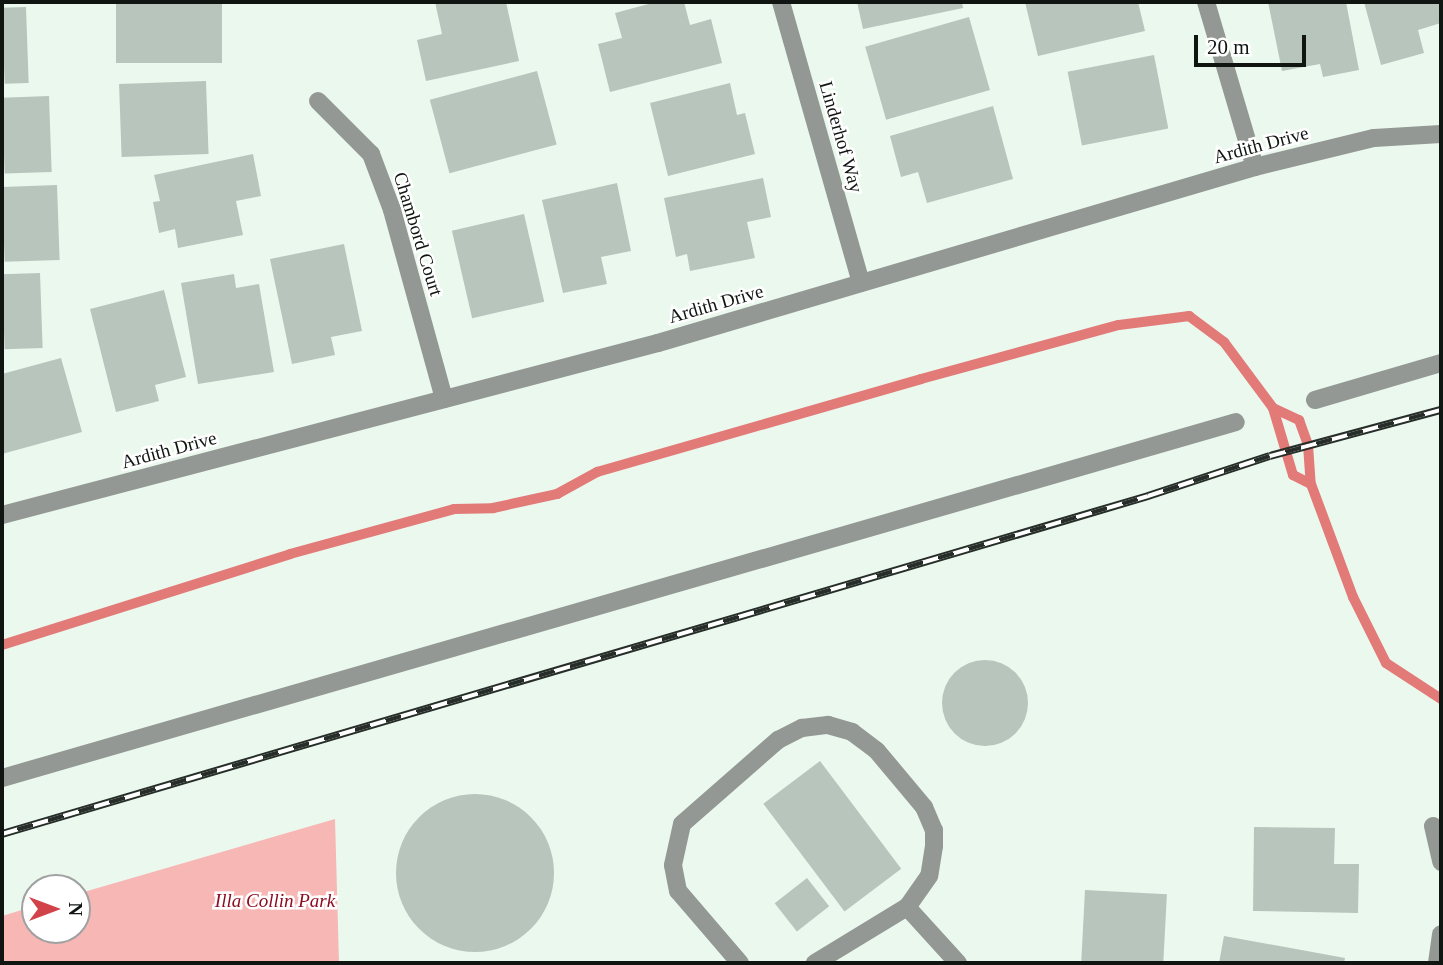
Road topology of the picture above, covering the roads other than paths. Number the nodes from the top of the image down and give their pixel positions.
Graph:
1 (781, 2) edge
2 (1206, 2) edge
3 (318, 101) dead end
4 (1441, 134) edge
5 (1255, 167) junction
6 (861, 283) junction
7 (1441, 363) edge
8 (444, 399) junction
9 (1315, 400) dead end
10 (1236, 422) dead end
11 (2, 515) edge
12 (2, 778) edge
13 (1433, 827) dead end
14 (1441, 862) edge
15 (907, 907) junction
16 (1441, 934) edge
17 (740, 963) edge
18 (815, 963) edge
19 (958, 963) edge
20 (1437, 963) edge

1 - 6 street, Linderhof Way
2 - 5 street
3 - 8 street, Chambord Court
4 - 5 street, Ardith Drive
5 - 6 street, Ardith Drive
6 - 8 street, Ardith Drive
7 - 9 street
8 - 11 street, Ardith Drive
10 - 12 street
13 - 14 street
15 - 17 street
15 - 18 street
15 - 19 street
16 - 20 street

